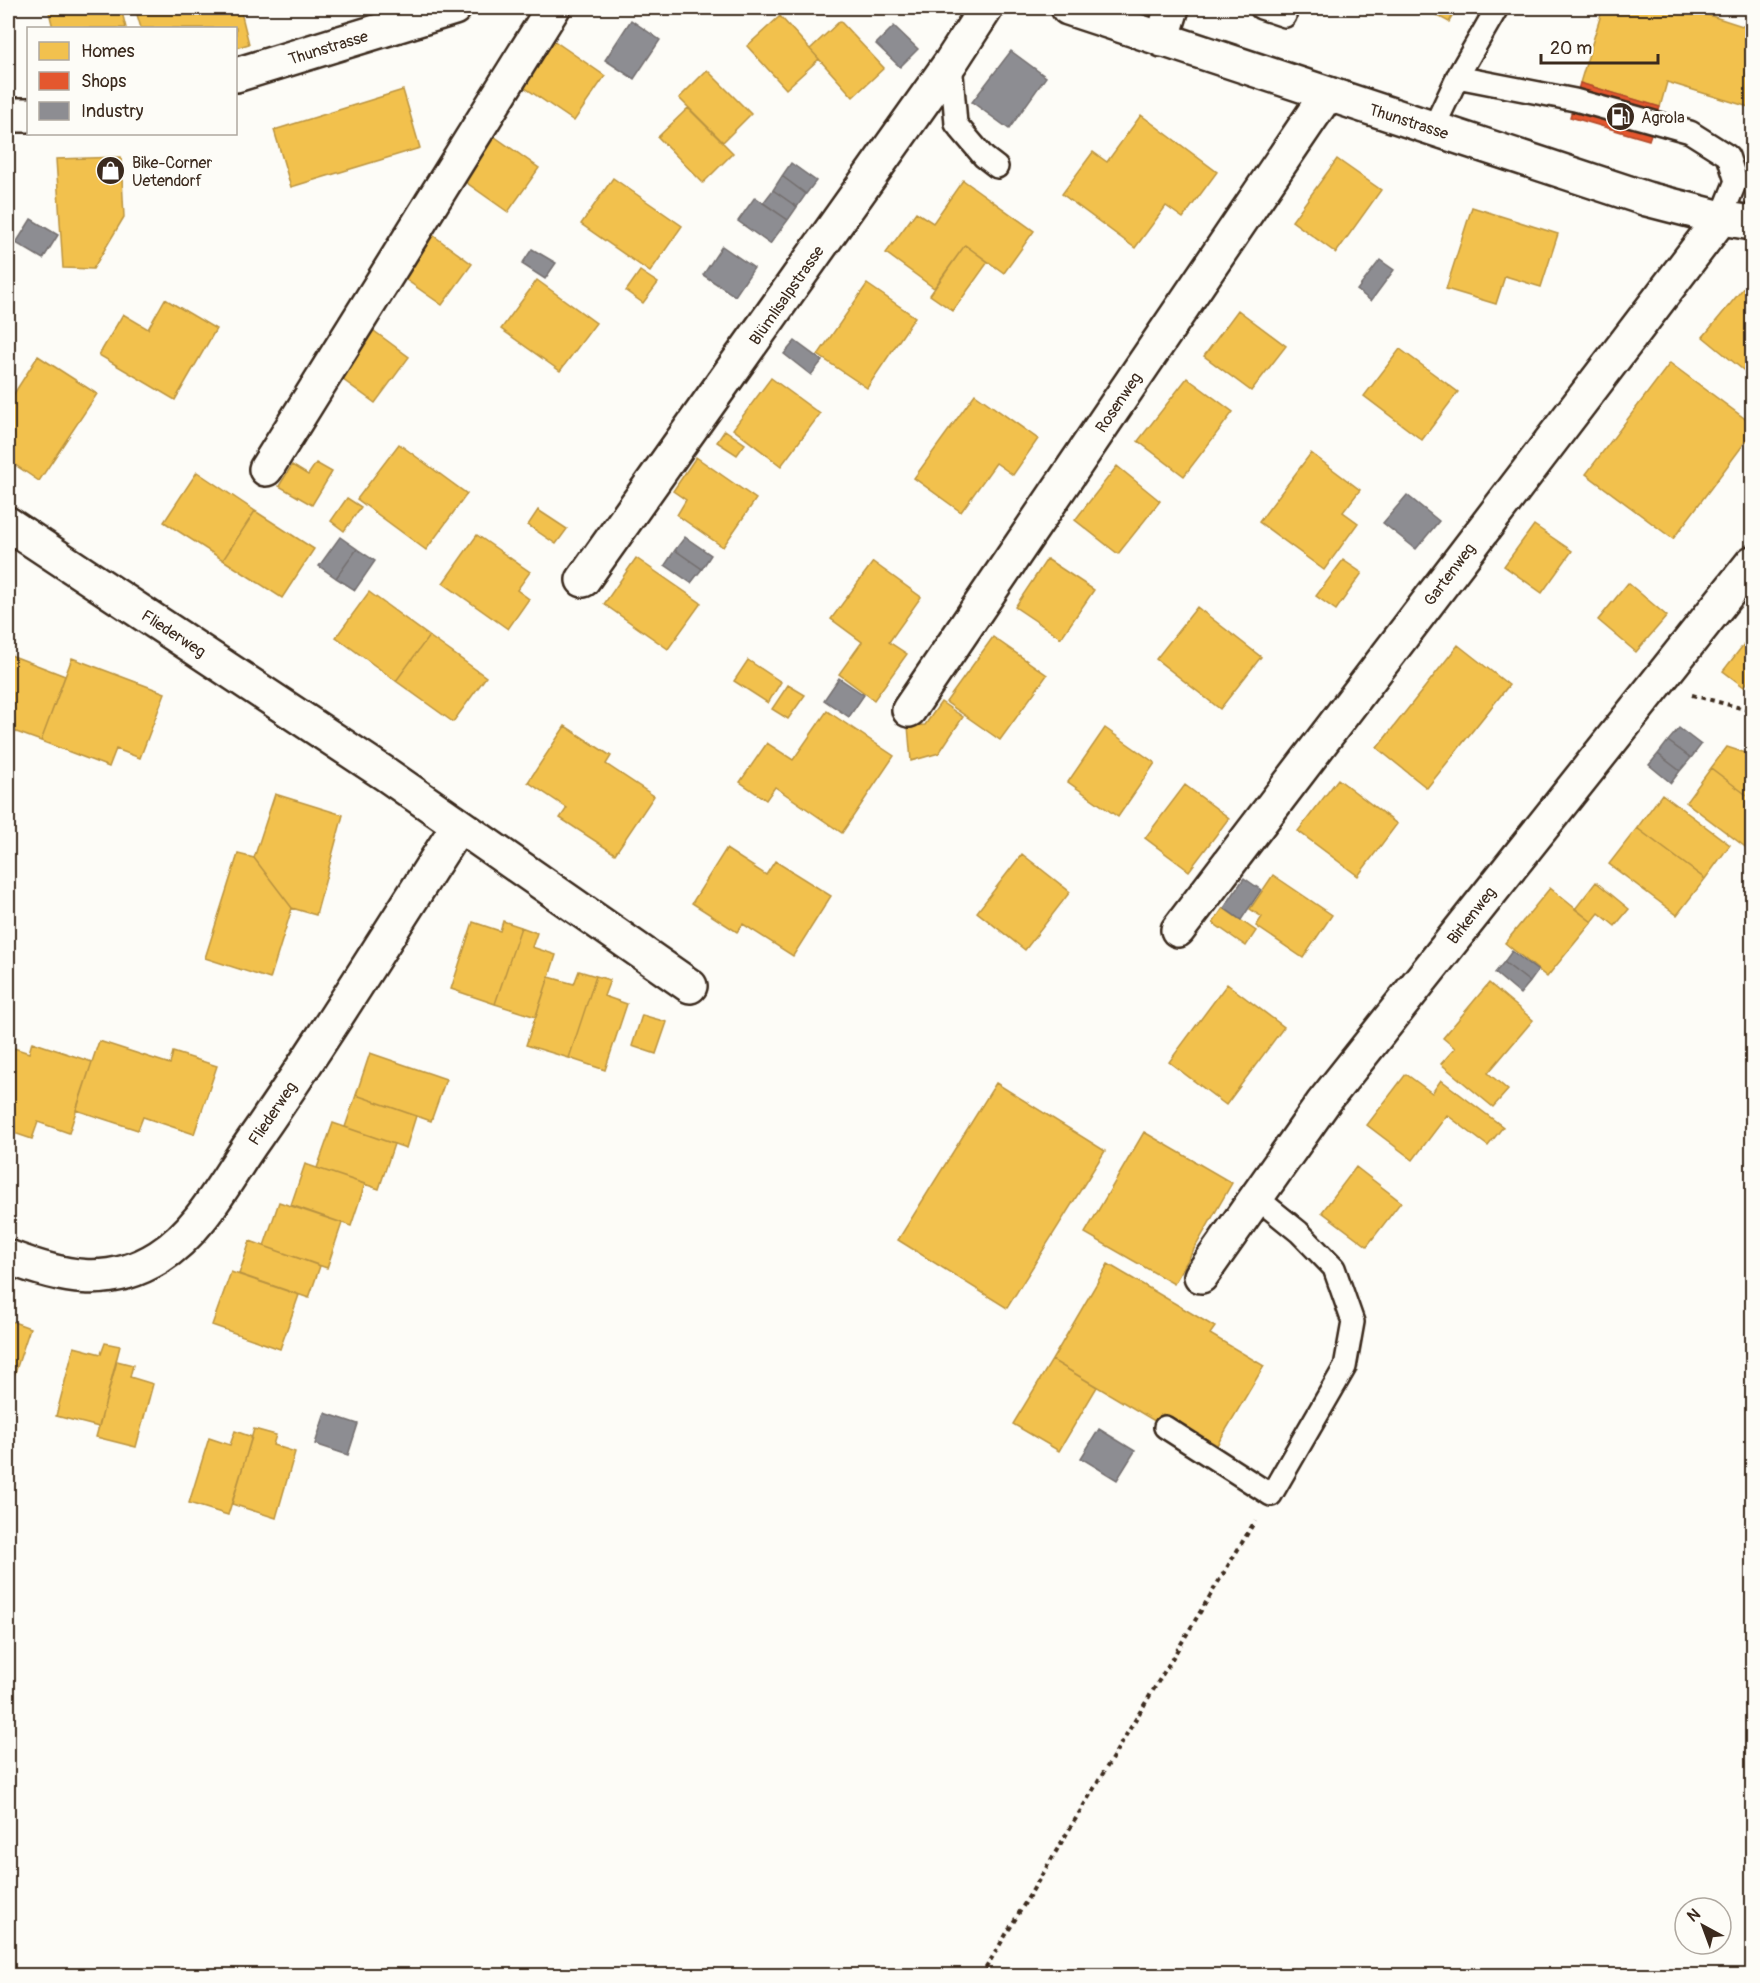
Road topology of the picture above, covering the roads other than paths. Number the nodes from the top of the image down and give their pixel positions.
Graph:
1 (454, 8) edge
2 (553, 8) edge
3 (986, 8) edge
4 (1068, 8) edge
5 (1172, 8) edge
6 (1261, 8) edge
7 (1497, 8) edge
8 (1285, 16) dead end
9 (1162, 40) junction
10 (951, 62) junction
11 (237, 75) edge
12 (1458, 77) junction
13 (1327, 94) junction
14 (8, 115) edge
15 (27, 115) edge
16 (1433, 129) junction
17 (997, 167) dead end
18 (1737, 220) edge
19 (266, 469) dead end
20 (8, 524) edge
21 (1752, 563) edge
22 (583, 580) dead end
23 (909, 710) dead end
24 (458, 826) junction
25 (1178, 930) dead end
26 (690, 986) dead end
27 (1256, 1197) junction
28 (8, 1257) edge
29 (1201, 1276) dead end
30 (1165, 1427) dead end

1 - 11 street, Thunstrasse
2 - 19 street
3 - 10 street, Blümlisalpstrasse
4 - 9 street, Thunstrasse
5 - 9 street
6 - 8 lane
7 - 12 lane
9 - 13 street, Thunstrasse
10 - 17 lane
10 - 22 street, Blümlisalpstrasse
12 - 16 lane
12 - 18 lane
13 - 16 street, Thunstrasse
13 - 23 street, Rosenweg
14 - 15 street
16 - 18 street, Thunstrasse
18 - 25 street, Gartenweg
20 - 24 street, Fliederweg
21 - 27 street, Birkenweg
24 - 26 street, Fliederweg
24 - 28 street, Fliederweg
27 - 29 street, Birkenweg
27 - 30 lane

